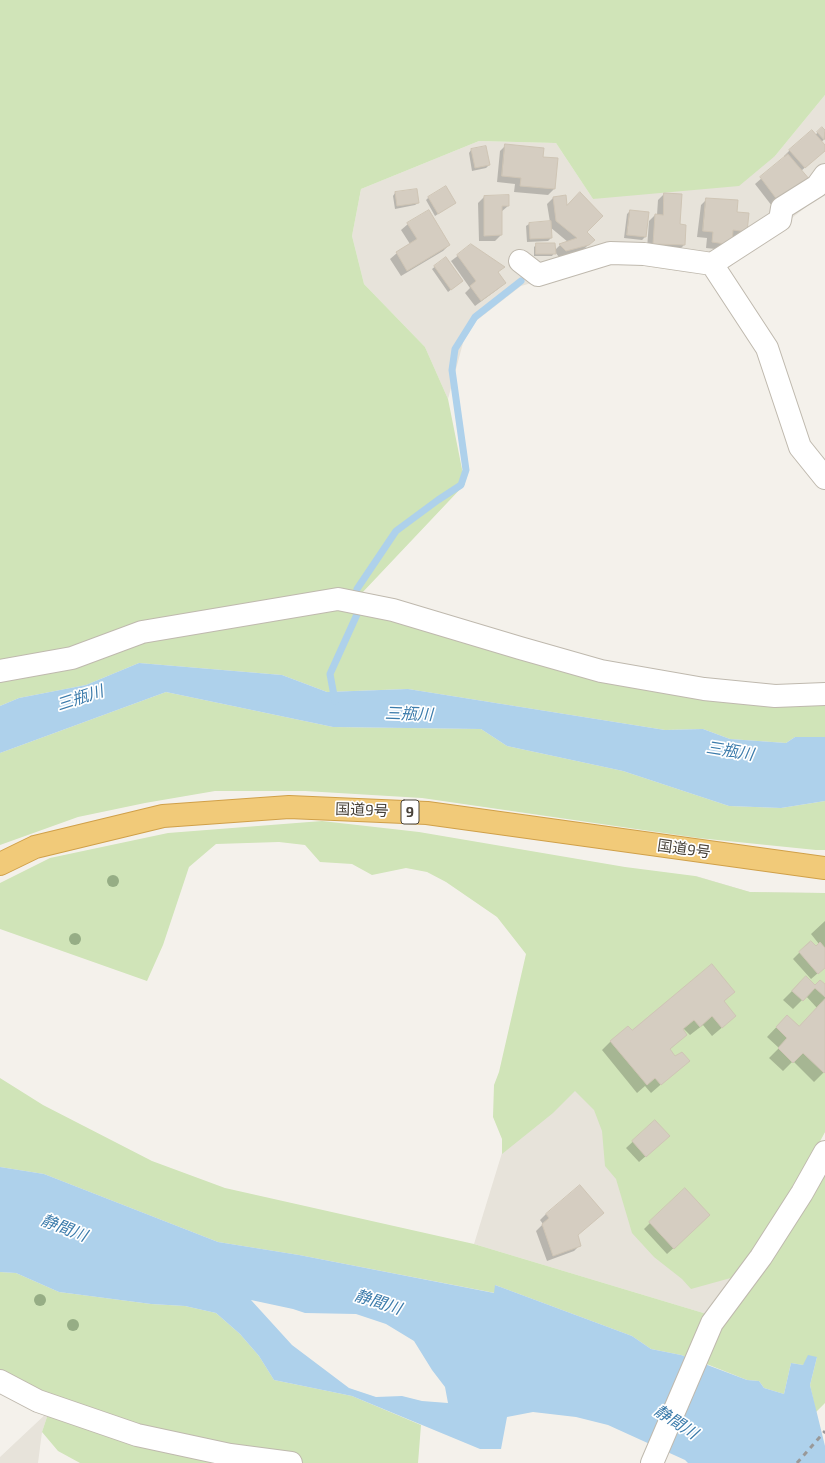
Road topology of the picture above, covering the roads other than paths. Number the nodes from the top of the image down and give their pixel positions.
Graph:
1 (825, 175) edge
2 (520, 261) dead end
3 (712, 264) junction
4 (825, 478) edge
5 (0, 671) edge
6 (825, 694) edge
7 (0, 864) edge
8 (825, 868) edge
9 (825, 1152) edge
10 (0, 1381) edge
11 (291, 1463) edge
12 (652, 1463) edge

1 - 3 street
2 - 3 street
3 - 4 street
5 - 6 street
7 - 8 highway, 国道9号 / 9
9 - 12 street
10 - 11 street

